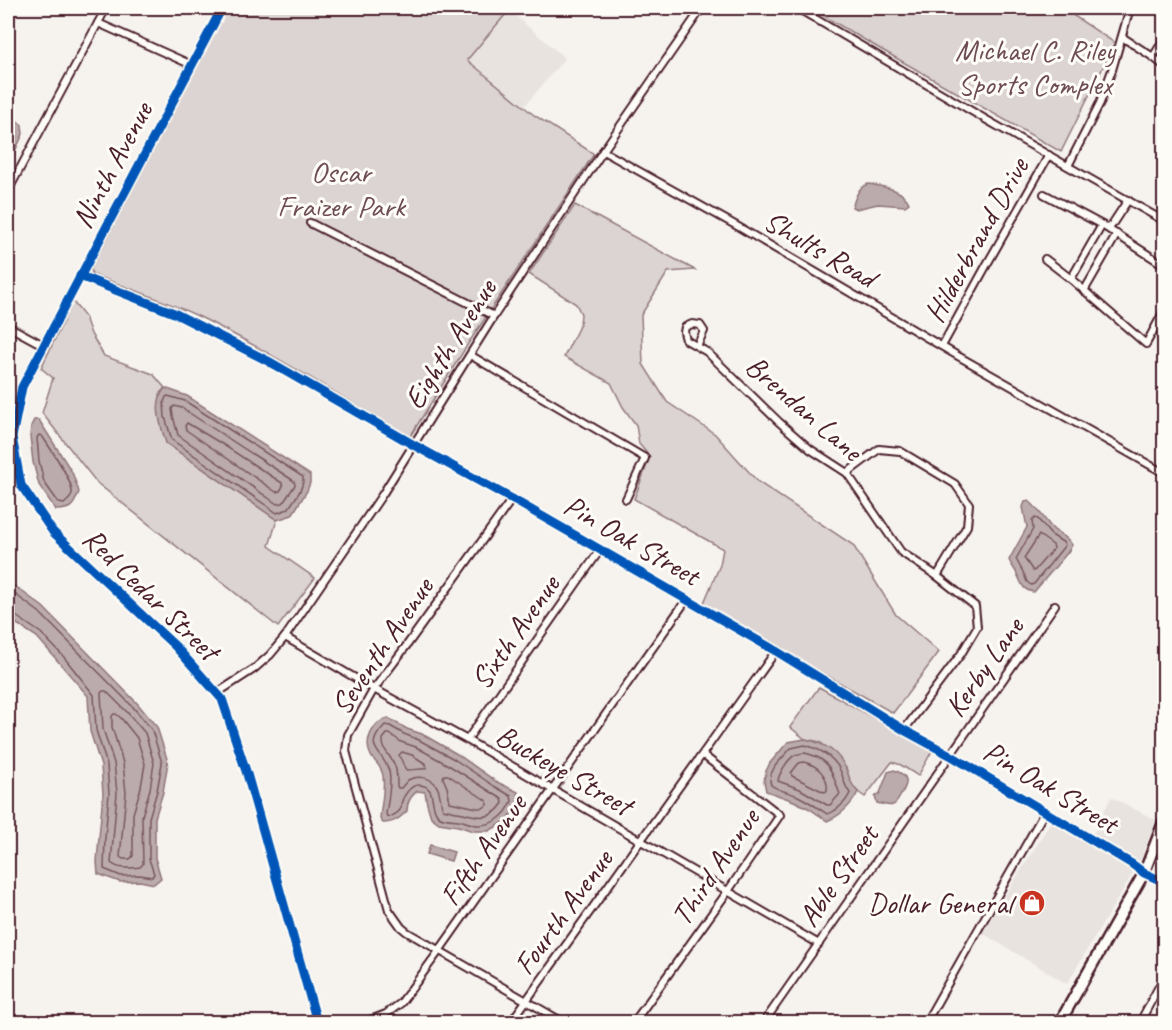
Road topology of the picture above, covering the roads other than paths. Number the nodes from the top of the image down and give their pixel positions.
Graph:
1 (106, 8) edge
2 (222, 8) edge
3 (702, 8) edge
4 (797, 8) edge
5 (1130, 8) edge
6 (98, 23) junction
7 (1122, 37) junction
8 (1164, 39) edge
9 (1153, 57) junction
10 (192, 65) junction
11 (1164, 66) edge
12 (603, 151) junction
13 (1049, 155) junction
14 (1068, 166) junction
15 (8, 191) edge
16 (1044, 194) dead end
17 (1128, 200) junction
18 (1164, 221) edge
19 (310, 223) dead end
20 (1105, 227) junction
21 (1117, 234) junction
22 (1046, 259) dead end
23 (1164, 265) edge
24 (80, 276) junction
25 (1071, 279) junction
26 (1084, 291) junction
27 (1164, 310) edge
28 (494, 316) junction
29 (8, 326) edge
30 (45, 346) junction
31 (697, 346) dead end
32 (942, 346) junction
33 (470, 355) junction
34 (412, 444) junction
35 (847, 473) junction
36 (1164, 473) edge
37 (512, 499) junction
38 (626, 499) dead end
39 (600, 550) junction
40 (937, 576) junction
41 (687, 599) junction
42 (1055, 605) dead end
43 (285, 637) junction
44 (776, 651) junction
45 (374, 689) junction
46 (217, 693) junction
47 (904, 730) junction
48 (466, 740) junction
49 (703, 754) junction
50 (950, 755) junction
51 (553, 790) junction
52 (1045, 811) junction
53 (1164, 821) edge
54 (642, 841) junction
55 (1144, 873) junction
56 (1164, 882) edge
57 (729, 891) junction
58 (819, 944) junction
59 (439, 951) junction
60 (1164, 977) edge
61 (527, 1001) junction
62 (317, 1023) edge
63 (365, 1023) edge
64 (511, 1023) edge
65 (563, 1023) edge
66 (634, 1023) edge
67 (764, 1023) edge
68 (926, 1023) edge
69 (1060, 1023) edge
70 (1140, 1023) edge

1 - 6 street
2 - 10 street, Ninth Avenue
3 - 12 street
4 - 13 street
5 - 7 street
6 - 10 street
6 - 15 street
7 - 9 street
7 - 14 street
8 - 9 street
9 - 11 street
10 - 24 street, Ninth Avenue
12 - 28 street, Eighth Avenue
12 - 32 street, Shults Road
13 - 14 street
13 - 32 street, Hilderbrand Drive
14 - 17 street
16 - 20 street
17 - 18 street
17 - 20 street
19 - 28 street
20 - 21 street
20 - 25 street
21 - 23 street
21 - 26 street
22 - 25 street
24 - 30 street, Ninth Avenue
24 - 34 street, Pin Oak Street
25 - 26 street
26 - 27 street
28 - 33 street, Eighth Avenue
29 - 30 street
30 - 46 street, Red Cedar Street
31 - 35 street, Brendan Lane
32 - 36 street, Shults Road
33 - 34 street, Eighth Avenue
33 - 38 street
34 - 37 street, Pin Oak Street
34 - 43 street, Eighth Avenue
35 - 40 street, Brendan Lane
35 - 40 street
37 - 39 street, Pin Oak Street
37 - 45 street, Seventh Avenue
39 - 41 street, Pin Oak Street
39 - 48 street, Sixth Avenue
40 - 47 street, Brendan Lane
41 - 44 street, Pin Oak Street
41 - 51 street, Fifth Avenue
42 - 50 street, Kerby Lane
43 - 45 street, Buckeye Street
43 - 46 street, Eighth Avenue
44 - 47 street, Pin Oak Street
44 - 49 street, Fourth Avenue
45 - 48 street, Buckeye Street
45 - 59 street, Seventh Avenue
46 - 62 street, Red Cedar Street
47 - 50 street, Pin Oak Street
48 - 51 street, Buckeye Street
49 - 54 street, Fourth Avenue
49 - 57 street, Third Avenue
50 - 52 street, Pin Oak Street
50 - 58 street, Able Street
51 - 54 street, Buckeye Street
51 - 59 street, Fifth Avenue
52 - 55 street, Pin Oak Street
52 - 68 street
53 - 55 main road
54 - 57 street, Buckeye Street
54 - 61 street, Fourth Avenue
55 - 56 street, Pin Oak Street
55 - 69 main road
57 - 58 street, Buckeye Street
57 - 66 street, Third Avenue
58 - 67 street, Able Street
59 - 61 street, Seventh Avenue
59 - 63 street, Fifth Avenue
60 - 70 street
61 - 64 street, Fourth Avenue
61 - 65 street, Seventh Avenue

